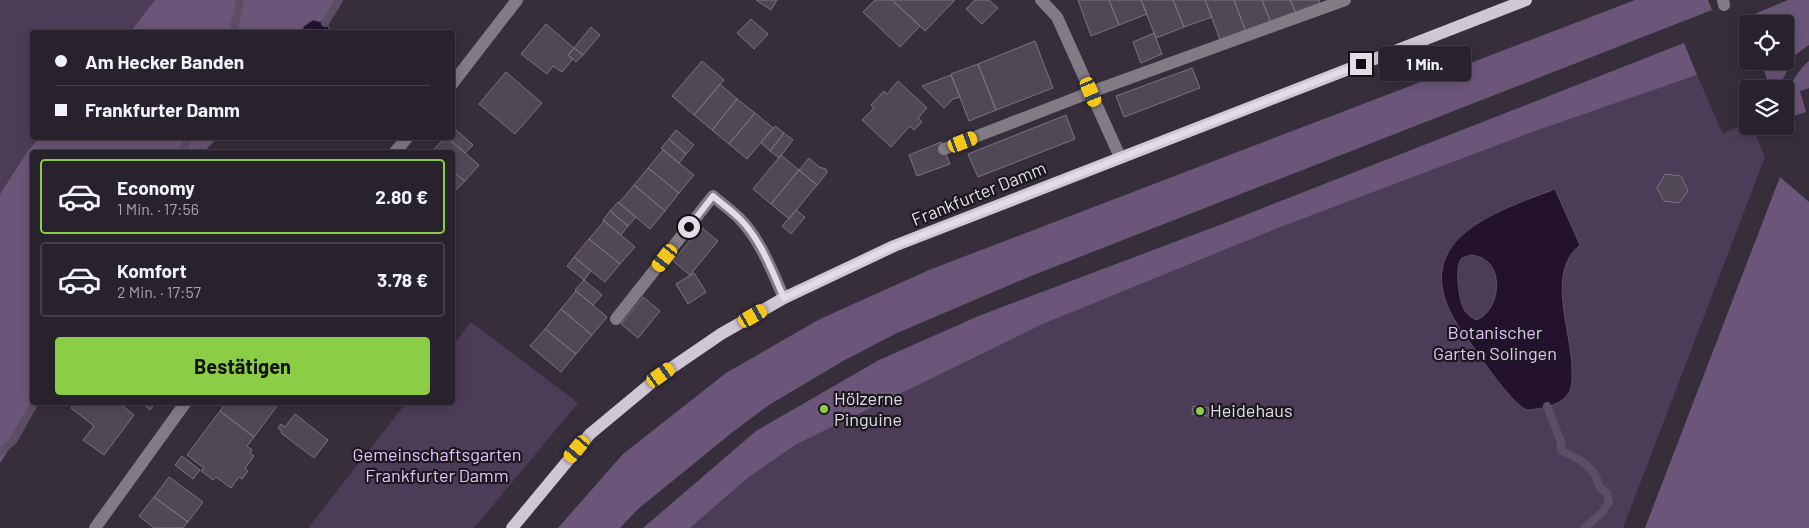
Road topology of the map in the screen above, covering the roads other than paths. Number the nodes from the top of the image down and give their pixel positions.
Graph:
1 (517, 0) edge
2 (1041, 0) edge
3 (1345, 0) edge
4 (1526, 0) edge
5 (1506, 2) edge
6 (455, 80) edge
7 (1091, 92) junction
8 (405, 140) edge
9 (944, 149) dead end
10 (397, 150) edge
11 (1120, 157) junction
12 (784, 298) junction
13 (616, 319) dead end
14 (184, 405) edge
15 (95, 528) edge
16 (512, 528) edge

1 - 6 street
2 - 7 street
3 - 7 street
4 - 5 main road, Frankfurter Damm
5 - 11 main road, Frankfurter Damm
7 - 9 street
7 - 11 street
8 - 10 street
11 - 12 main road, Frankfurter Damm
12 - 13 street
12 - 16 main road, Frankfurter Damm
14 - 15 street

